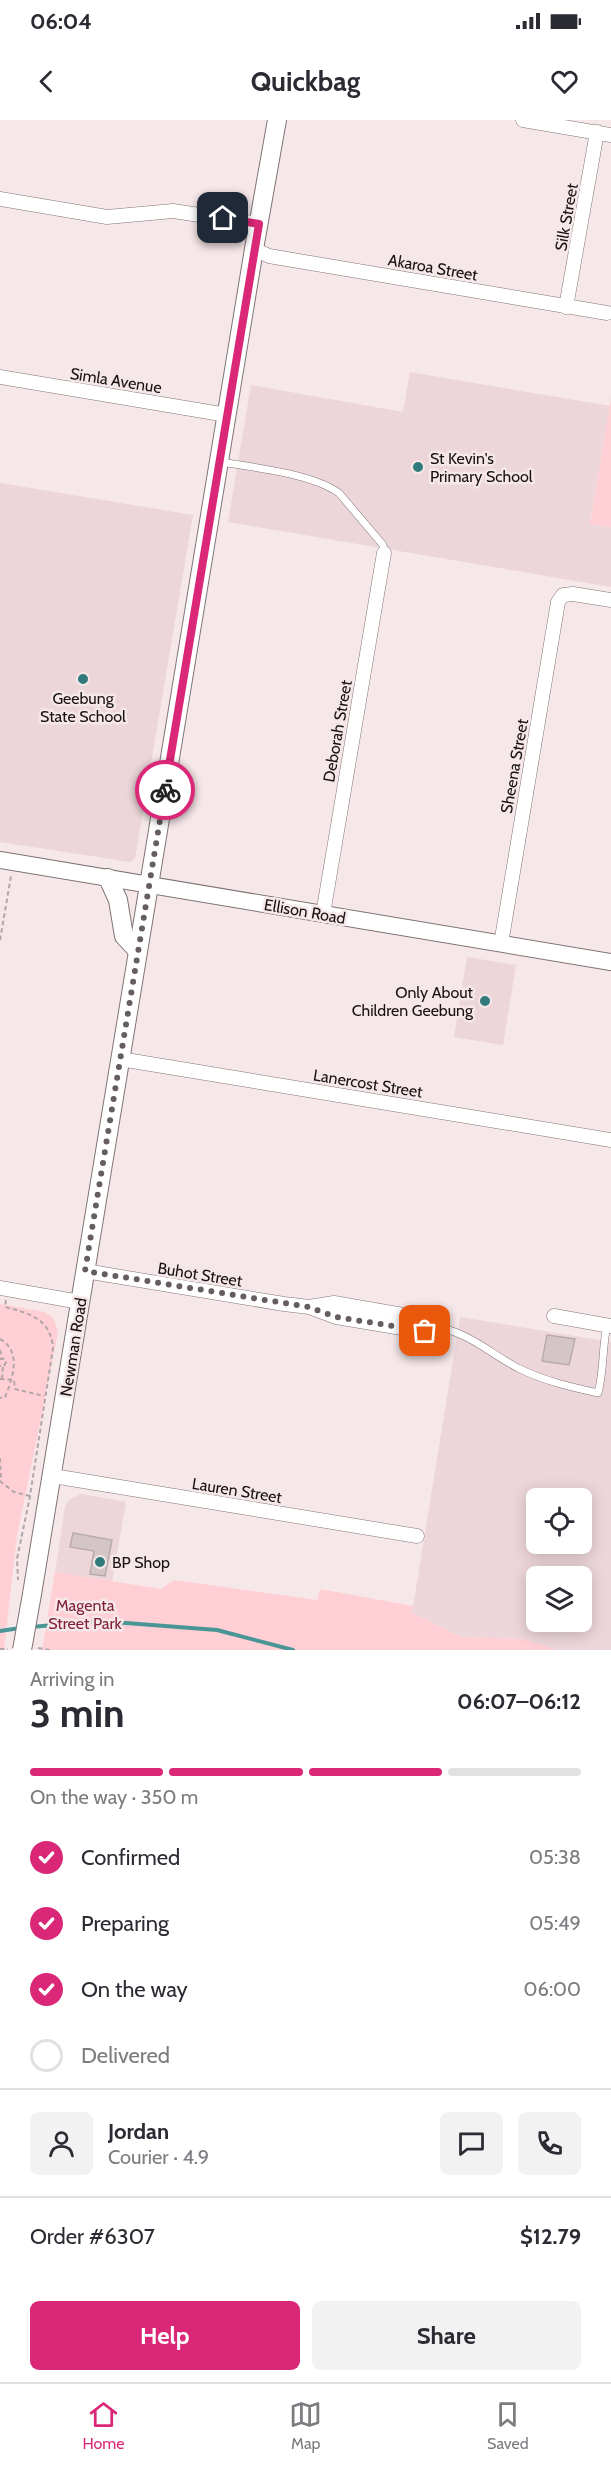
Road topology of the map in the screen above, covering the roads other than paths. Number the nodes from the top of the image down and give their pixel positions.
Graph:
1 (278, 120) edge
2 (523, 120) edge
3 (604, 133) edge
4 (0, 199) edge
5 (259, 224) junction
6 (254, 249) junction
7 (566, 307) junction
8 (607, 313) dead end
9 (0, 377) edge
10 (227, 415) junction
11 (220, 462) junction
12 (384, 553) joint
13 (611, 600) edge
14 (0, 860) edge
15 (108, 878) junction
16 (150, 885) junction
17 (323, 914) junction
18 (501, 944) junction
19 (138, 951) junction
20 (611, 962) edge
21 (120, 1059) junction
22 (611, 1140) edge
23 (85, 1271) junction
24 (3, 1295) edge
25 (80, 1302) junction
26 (554, 1316) dead end
27 (435, 1326) joint
28 (609, 1326) edge
29 (53, 1476) junction
30 (417, 1536) dead end
31 (22, 1650) edge

1 - 5 main road, Newman Road
2 - 3 street
3 - 7 street, Silk Street
4 - 5 street
5 - 6 main road, Newman Road
6 - 7 street, Akaroa Street
6 - 10 main road, Newman Road
7 - 8 street, Akaroa Street
9 - 10 street, Simla Avenue
10 - 11 main road, Newman Road
11 - 12 lane
11 - 16 main road, Newman Road
12 - 17 street, Deborah Street
13 - 18 street, Sheena Street
14 - 15 street, Ellison Road
15 - 16 street, Ellison Road
15 - 19 main road
16 - 17 street, Ellison Road
16 - 19 main road, Newman Road
17 - 18 street, Ellison Road
18 - 20 street, Ellison Road
19 - 21 main road, Newman Road
21 - 22 street, Lanercost Street
21 - 23 main road, Newman Road
23 - 25 main road, Newman Road
23 - 27 street, Buhot Street
24 - 25 street
25 - 29 main road, Newman Road
26 - 28 street
27 - 28 lane
29 - 30 street, Lauren Street
29 - 31 main road, Newman Road, bridge

